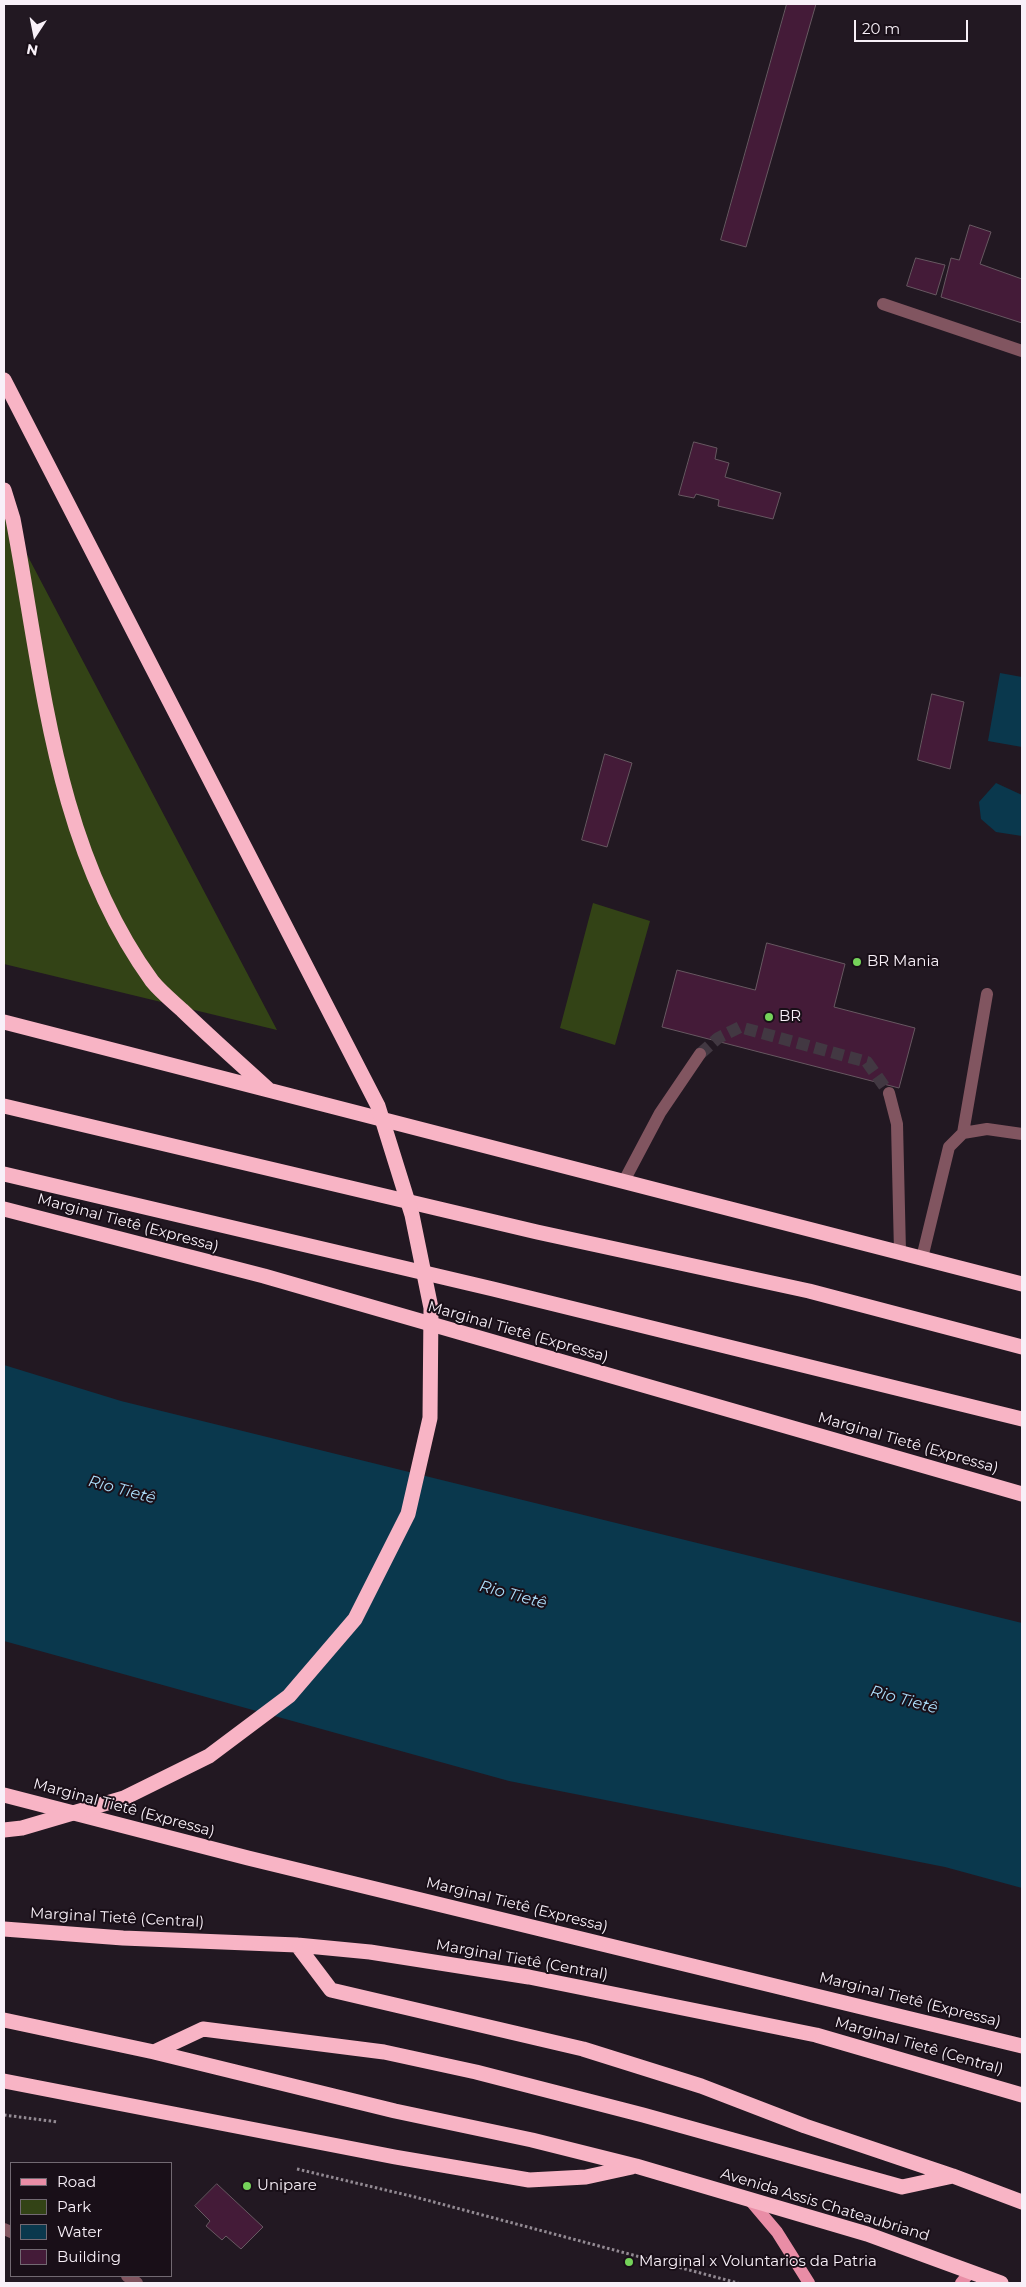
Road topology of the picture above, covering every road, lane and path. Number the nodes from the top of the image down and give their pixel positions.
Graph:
1 (883, 304) dead end
2 (1022, 351) edge
3 (4, 380) edge
4 (4, 490) edge
5 (987, 994) dead end
6 (4, 1022) edge
7 (700, 1054) tunnel mouth
8 (271, 1091) junction
9 (889, 1093) tunnel mouth
10 (4, 1106) edge
11 (963, 1133) junction
12 (1022, 1134) edge
13 (4, 1174) edge
14 (624, 1181) junction
15 (4, 1208) edge
16 (900, 1252) junction
17 (922, 1258) junction
18 (1022, 1284) edge
19 (1022, 1347) edge
20 (1022, 1419) edge
21 (1022, 1494) edge
22 (4, 1795) edge
23 (4, 1830) edge
24 (4, 1928) edge
25 (297, 1945) junction
26 (4, 2020) edge
27 (1022, 2046) edge
28 (154, 2052) junction
29 (4, 2081) edge
30 (1022, 2095) edge
31 (4, 2115) edge
32 (61, 2122) dead end
33 (636, 2166) junction
34 (290, 2167) dead end
35 (954, 2176) junction
36 (749, 2199) junction
37 (1022, 2202) edge
38 (965, 2277) edge
39 (738, 2283) edge
40 (809, 2283) edge
41 (1001, 2283) edge

1 - 2 street
3 - 23 highway, bridge
4 - 8 highway
5 - 11 street
6 - 8 highway
7 - 14 street
8 - 14 highway
9 - 16 street
10 - 19 highway
11 - 12 street
11 - 17 street
13 - 20 highway
14 - 16 highway
15 - 21 highway, Marginal Tietê (Expressa)
16 - 17 highway
17 - 18 highway
22 - 27 highway, Marginal Tietê (Expressa)
24 - 25 highway, Marginal Tietê (Central)
25 - 30 highway, Marginal Tietê (Central)
25 - 35 highway
26 - 28 highway, Avenida Assis Chateaubriand
28 - 33 highway, Avenida Assis Chateaubriand
28 - 35 highway
29 - 33 highway
31 - 32 path
33 - 36 highway, Avenida Assis Chateaubriand
34 - 39 path
35 - 37 highway
36 - 38 highway, Avenida Assis Chateaubriand
36 - 40 main road
38 - 41 highway, Avenida Assis Chateaubriand

